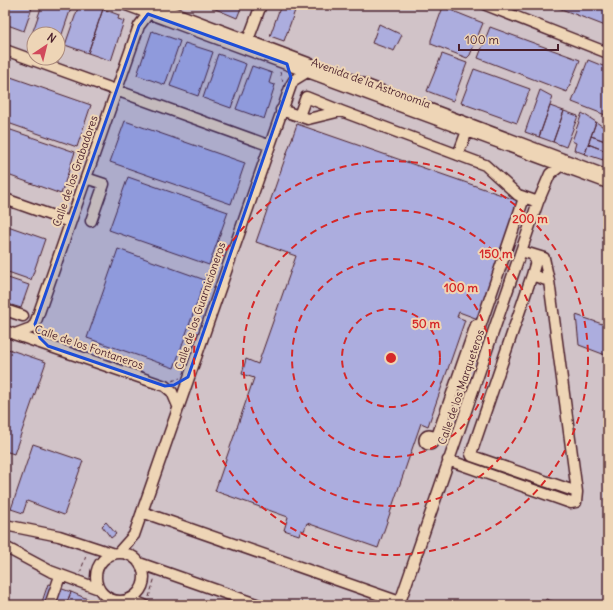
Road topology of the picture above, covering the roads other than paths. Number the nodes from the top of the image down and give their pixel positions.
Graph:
1 (154, 5) edge
2 (261, 5) edge
3 (486, 5) edge
4 (126, 7) edge
5 (504, 8) edge
6 (173, 12) junction
7 (148, 14) junction
8 (139, 26) junction
9 (248, 40) junction
10 (232, 44) junction
11 (5, 50) edge
12 (254, 52) junction
13 (608, 53) edge
14 (284, 54) junction
15 (283, 66) junction
16 (307, 72) junction
17 (286, 86) junction
18 (116, 90) junction
19 (281, 110) junction
20 (341, 111) junction
21 (299, 116) junction
22 (467, 131) junction
23 (268, 145) junction
24 (458, 155) junction
25 (538, 158) junction
26 (571, 162) junction
27 (560, 166) junction
28 (548, 177) junction
29 (86, 178) junction
30 (606, 180) edge
31 (521, 196) junction
32 (5, 199) edge
33 (538, 202) junction
34 (91, 221) dead end
35 (70, 222) junction
36 (521, 251) junction
37 (533, 255) junction
38 (532, 275) junction
39 (549, 281) junction
40 (5, 310) edge
41 (23, 316) dead end
42 (35, 324) junction
43 (10, 332) edge
44 (48, 346) junction
45 (186, 376) junction
46 (167, 383) junction
47 (178, 406) junction
48 (433, 439) dead end
49 (472, 456) junction
50 (449, 458) junction
51 (577, 492) junction
52 (142, 512) junction
53 (5, 525) edge
54 (134, 535) junction
55 (5, 547) edge
56 (116, 554) junction
57 (138, 561) junction
58 (60, 576) junction
59 (104, 596) edge
60 (129, 599) junction
61 (146, 601) edge
62 (399, 603) edge
63 (50, 605) edge
64 (259, 605) edge

1 - 6 street, Avenida de la Astronomía
2 - 9 street
3 - 5 street
4 - 7 street, Avenida de la Astronomía
4 - 8 street
5 - 13 street
6 - 7 street
6 - 9 street, Avenida de la Astronomía
7 - 8 street, Calle de los Grabadores
7 - 10 street, Avenida de la Astronomía
8 - 18 street, Calle de los Grabadores
9 - 10 street
9 - 12 street
9 - 14 street, Avenida de la Astronomía
10 - 12 street, Avenida de la Astronomía
11 - 18 street
12 - 15 street, Avenida de la Astronomía
14 - 15 street
14 - 26 street, Avenida de la Astronomía
15 - 16 street, Avenida de la Astronomía
15 - 17 street
16 - 17 street, Calle de los Guarnicioneros
16 - 22 street, Avenida de la Astronomía
17 - 19 street, Calle de los Guarnicioneros
18 - 23 street
18 - 29 street, Calle de los Grabadores
19 - 21 street
19 - 23 street, Calle de los Guarnicioneros
20 - 21 street
20 - 21 street
20 - 24 street
22 - 24 street
22 - 25 street, Avenida de la Astronomía
23 - 45 street, Calle de los Guarnicioneros
24 - 31 street
25 - 27 street, Avenida de la Astronomía
25 - 28 street
26 - 27 street, Calle de los Marqueteros
26 - 30 street, Avenida de la Astronomía
27 - 28 street, Calle de los Marqueteros
27 - 30 street, Avenida de la Astronomía
28 - 33 street, Calle de los Marqueteros
29 - 34 street
29 - 35 street, Calle de los Grabadores
31 - 33 street
31 - 48 street
32 - 35 street
33 - 36 street, Calle de los Marqueteros
35 - 42 street, Calle de los Grabadores
36 - 37 street
36 - 50 street, Calle de los Marqueteros
37 - 38 street
37 - 39 street
38 - 39 street
38 - 49 street
39 - 51 street
40 - 41 street
42 - 43 street
42 - 44 street
43 - 44 street, Calle de los Fontaneros
44 - 46 street, Calle de los Fontaneros
45 - 46 street
45 - 47 street, Calle de los Guarnicioneros
46 - 47 street
47 - 52 street, Calle de los Guarnicioneros
49 - 50 street
49 - 51 street
50 - 51 street
50 - 62 street, Calle de los Marqueteros
52 - 54 street, Calle de los Guarnicioneros
52 - 62 street
53 - 56 street
54 - 56 street, Calle de los Guarnicioneros
54 - 57 street, Calle de los Guarnicioneros
55 - 58 street
56 - 57 street
56 - 59 street
57 - 60 street
57 - 64 street
58 - 59 street
58 - 63 street
59 - 60 street
60 - 61 street

